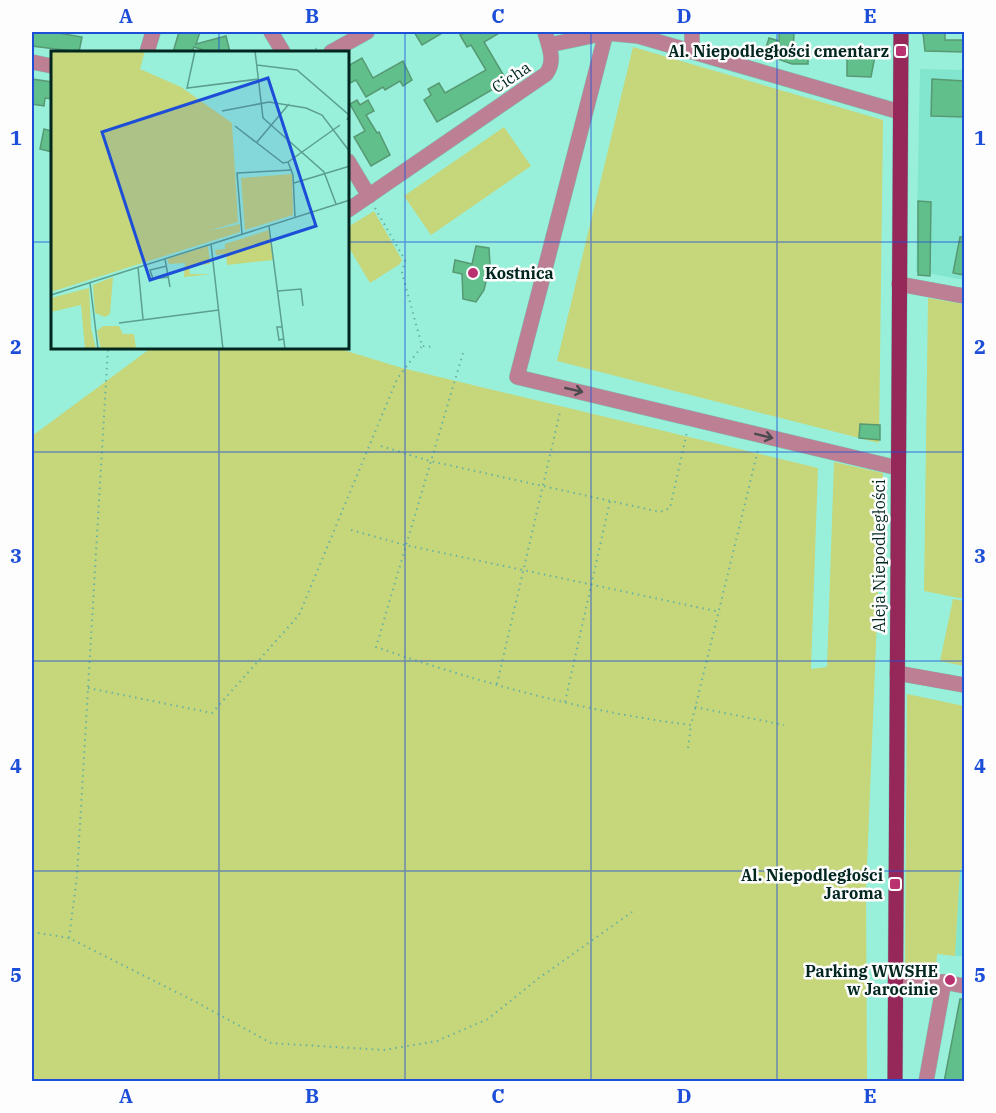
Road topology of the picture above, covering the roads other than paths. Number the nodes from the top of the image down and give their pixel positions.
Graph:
1 (153, 32) edge
2 (271, 32) edge
3 (367, 32) edge
4 (693, 32) edge
5 (901, 32) edge
6 (606, 33) junction
7 (547, 38) edge
8 (147, 51) edge
9 (282, 51) edge
10 (333, 51) edge
11 (692, 51) junction
12 (32, 62) edge
13 (51, 66) edge
14 (900, 112) junction
15 (350, 164) edge
16 (372, 201) junction
17 (350, 209) edge
18 (899, 284) junction
19 (964, 296) edge
20 (898, 468) junction
21 (897, 674) junction
22 (964, 685) edge
23 (944, 982) junction
24 (895, 983) junction
25 (964, 986) edge
26 (896, 1082) edge
27 (926, 1082) edge

1 - 8 street
2 - 9 street
3 - 10 street
4 - 11 street
5 - 14 main road, Aleja Niepodległości
6 - 7 street, Cicha
6 - 11 street, Cicha
6 -> 20 street
7 - 16 street, Cicha
11 - 14 street, Cicha
12 - 13 street
14 - 18 main road, Aleja Niepodległości
15 - 16 street
16 - 17 street, Cicha
18 - 19 street
18 - 20 main road, Aleja Niepodległości
20 - 21 main road, Aleja Niepodległości
21 - 22 street
21 - 24 main road, Aleja Niepodległości
23 - 24 street
23 - 25 street
23 - 27 street
24 - 26 main road, Aleja Niepodległości

